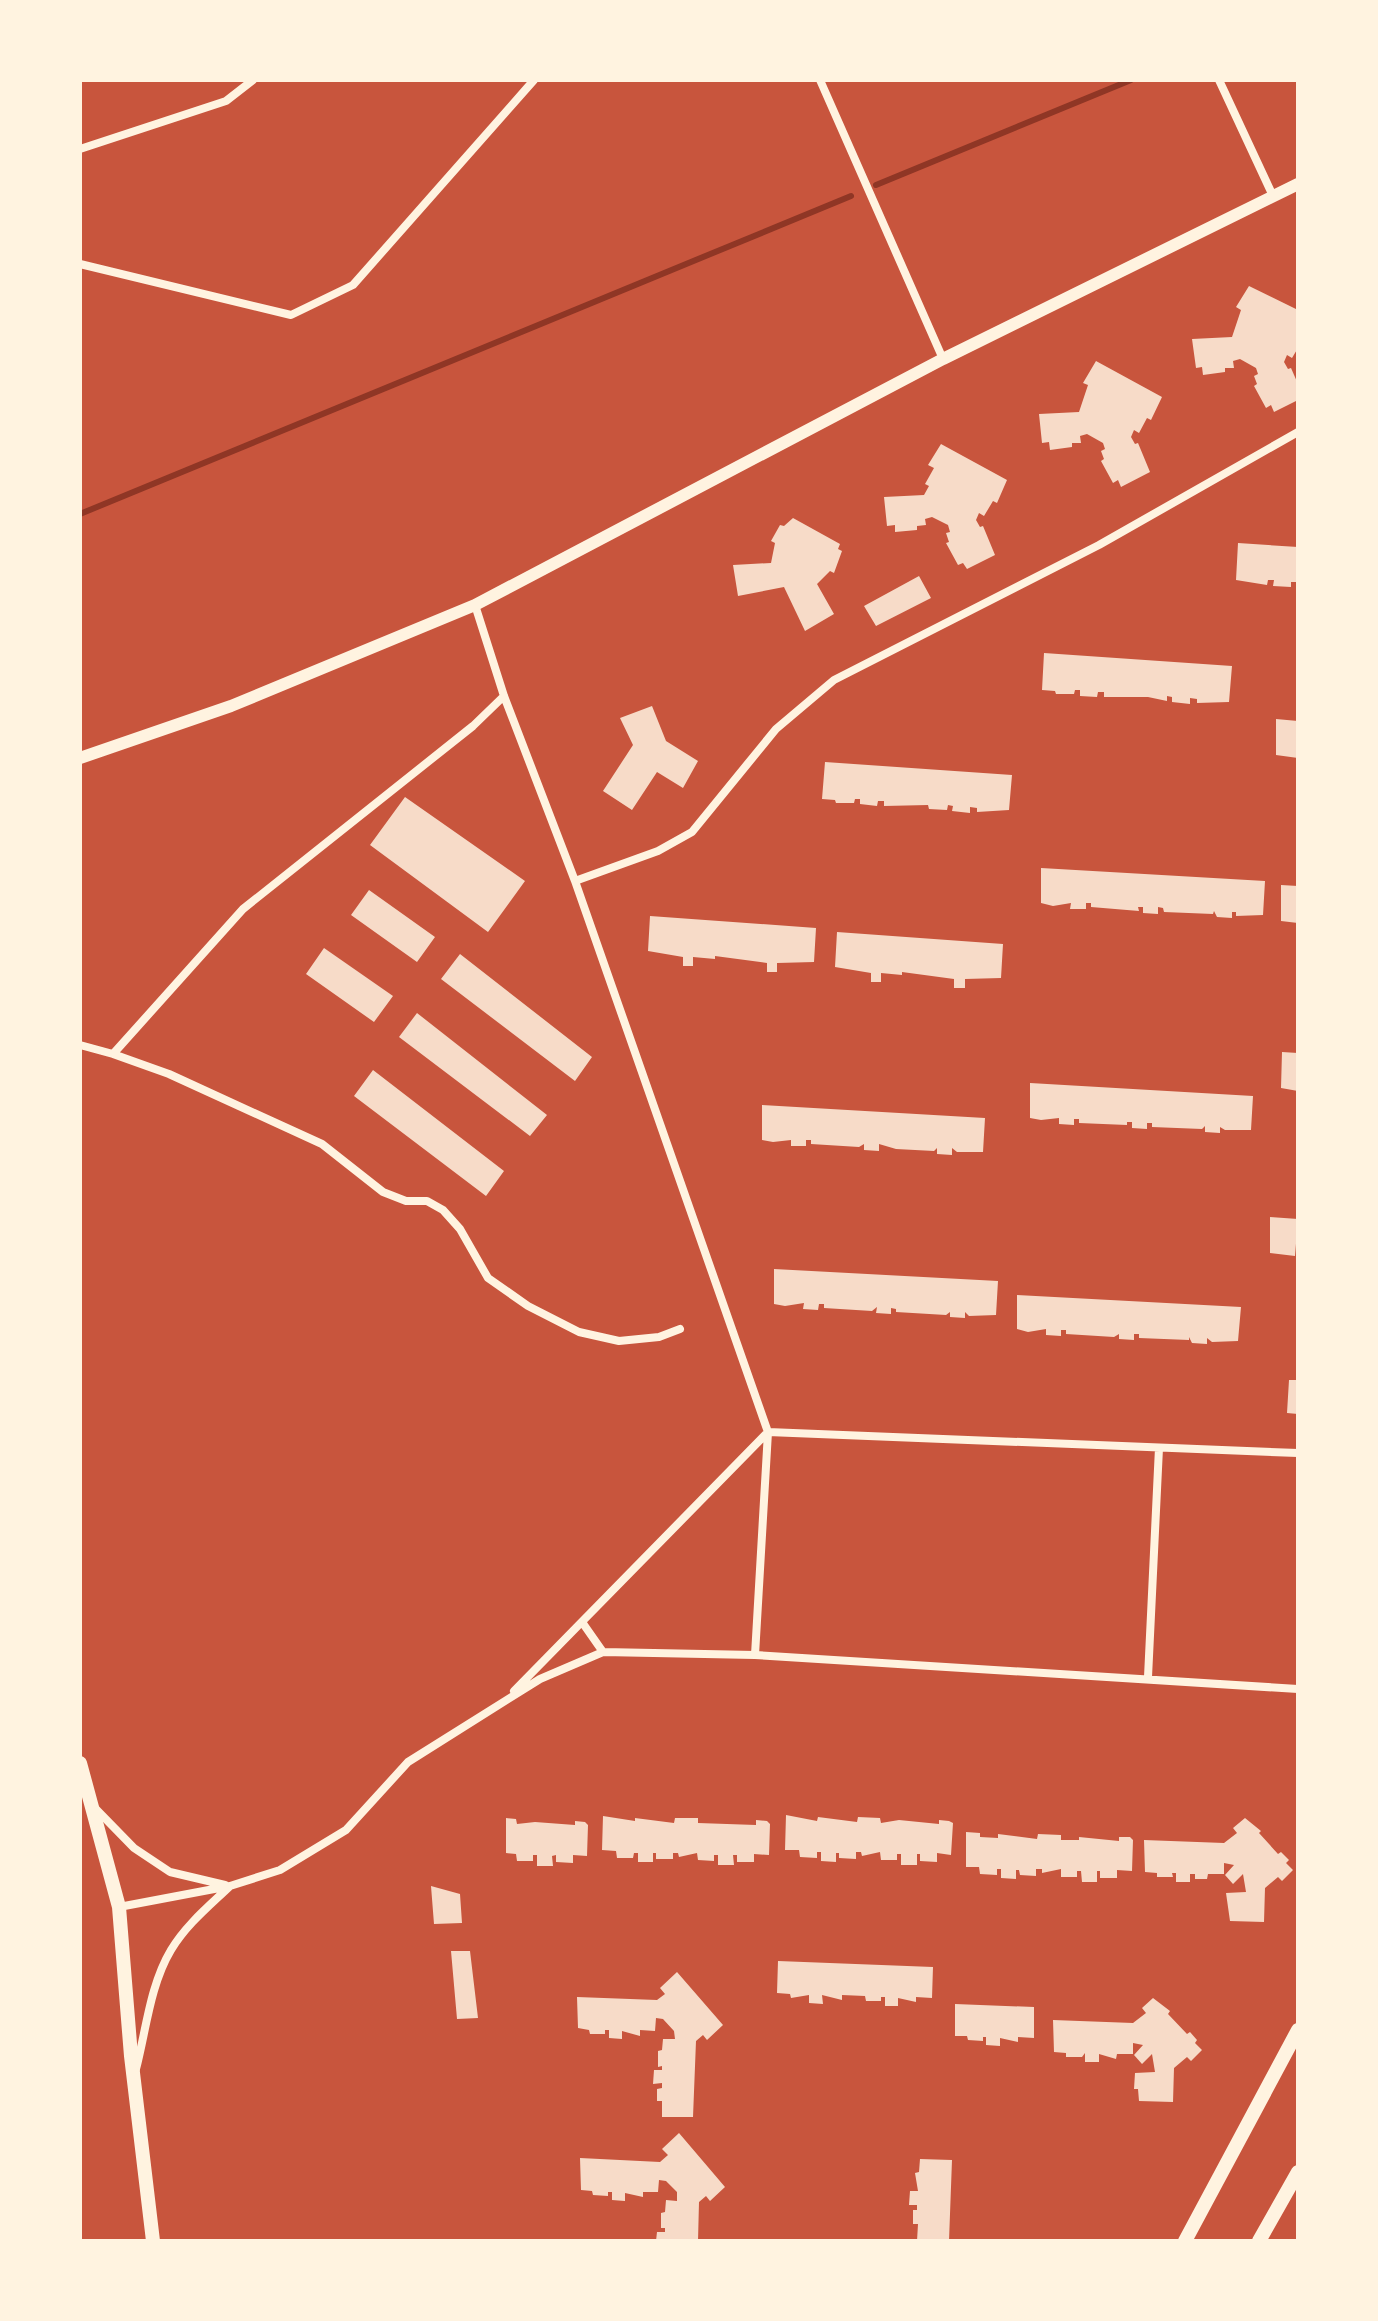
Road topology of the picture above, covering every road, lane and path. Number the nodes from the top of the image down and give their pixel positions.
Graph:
1 (253, 80) edge
2 (534, 80) edge
3 (820, 80) edge
4 (1219, 80) edge
5 (80, 149) edge
6 (1298, 184) edge
7 (1273, 196) junction
8 (80, 264) edge
9 (943, 359) junction
10 (1298, 432) edge
11 (475, 605) junction
12 (504, 696) junction
13 (80, 758) edge
14 (575, 881) junction
15 (80, 1045) edge
16 (113, 1054) junction
17 (680, 1329) dead end
18 (768, 1432) junction
19 (1159, 1448) junction
20 (1298, 1453) edge
21 (582, 1622) junction
22 (603, 1652) junction
23 (755, 1655) junction
24 (1148, 1677) junction
25 (1298, 1689) edge
26 (502, 1703) junction
27 (80, 1763) edge
28 (93, 1805) junction
29 (230, 1886) junction
30 (119, 1907) junction
31 (1298, 2030) edge
32 (134, 2078) junction
33 (1298, 2172) edge
34 (153, 2241) edge
35 (1185, 2241) edge
36 (1259, 2241) edge

1 - 5 street
2 - 8 street
3 - 9 street
4 - 7 street
6 - 7 street
7 - 9 street
9 - 11 street
10 - 14 street
11 - 12 street
11 - 13 street
12 - 14 street
12 - 16 street
14 - 18 street
15 - 16 street
16 - 17 street
18 - 19 street
18 - 21 street
18 - 23 street
19 - 20 street
19 - 24 street
21 - 22 street
21 - 26 street
22 - 23 street
22 - 26 street
23 - 24 street
24 - 25 street
26 - 29 street
27 - 28 main road
28 - 29 street
28 - 30 main road
29 - 30 street
29 - 32 street
30 - 32 main road
31 - 35 main road
32 - 34 main road
33 - 36 main road

